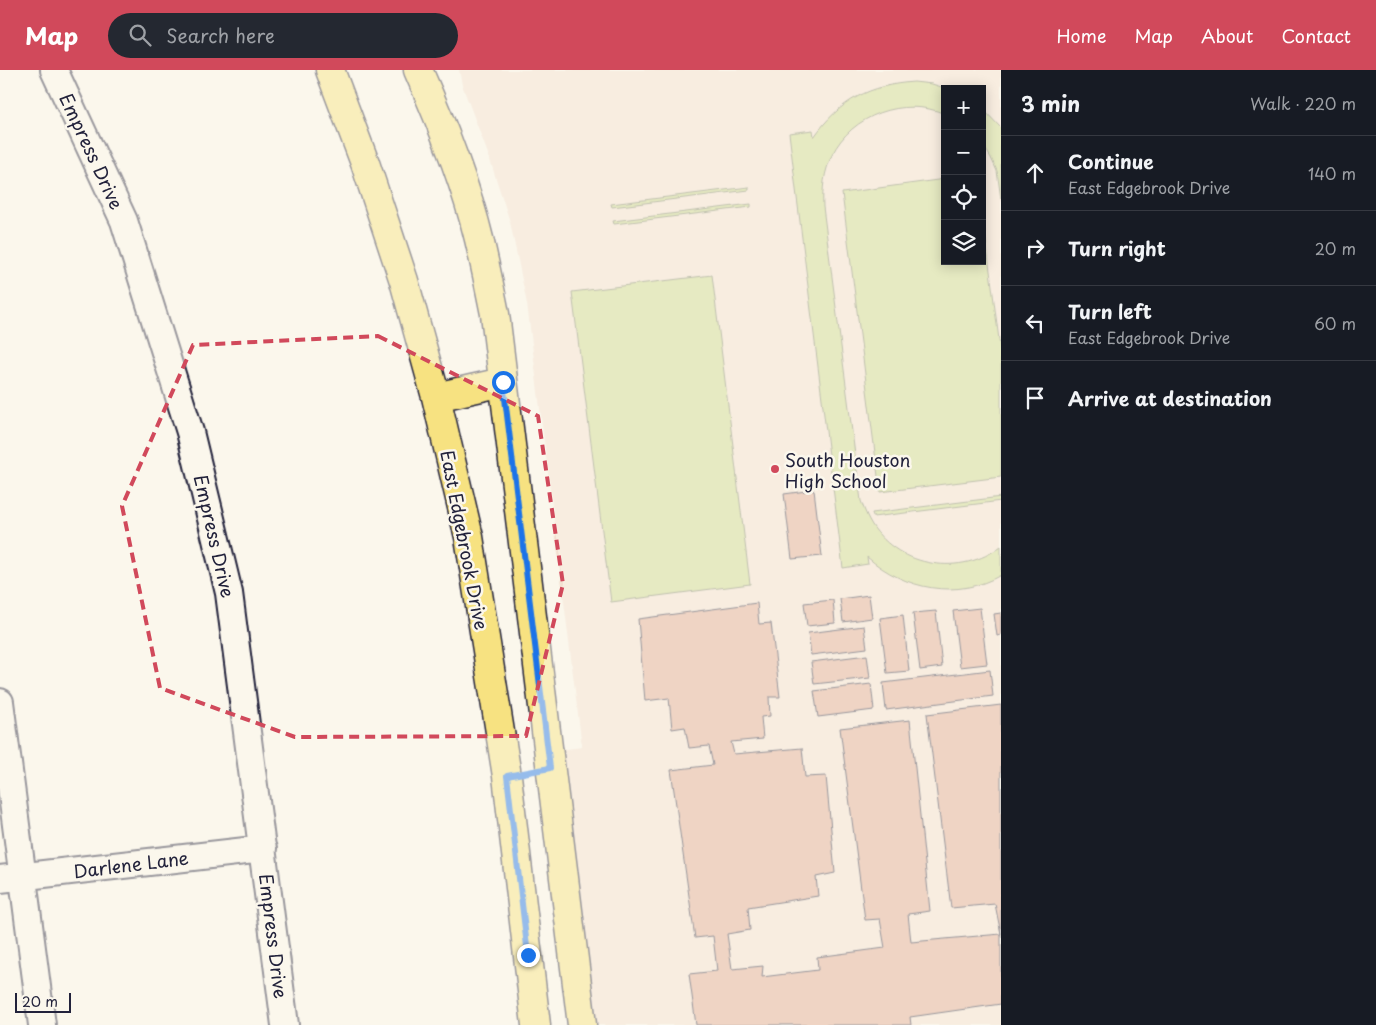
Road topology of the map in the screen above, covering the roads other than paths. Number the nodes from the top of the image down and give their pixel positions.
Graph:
1 (54, 70) edge
2 (330, 70) edge
3 (418, 70) edge
4 (503, 382) junction
5 (436, 397) junction
6 (0, 702) edge
7 (550, 768) junction
8 (507, 776) junction
9 (263, 849) junction
10 (12, 877) edge
11 (42, 1025) edge
12 (285, 1025) edge
13 (536, 1025) edge
14 (582, 1025) edge

1 - 9 street, Empress Drive
2 - 5 main road, East Edgebrook Drive
3 - 4 main road
4 - 5 main road
4 - 7 main road
5 - 8 main road, East Edgebrook Drive
6 - 10 street
7 - 8 main road
7 - 14 main road
8 - 13 main road, East Edgebrook Drive
9 - 10 street, Darlene Lane
9 - 12 street, Empress Drive
10 - 11 street

